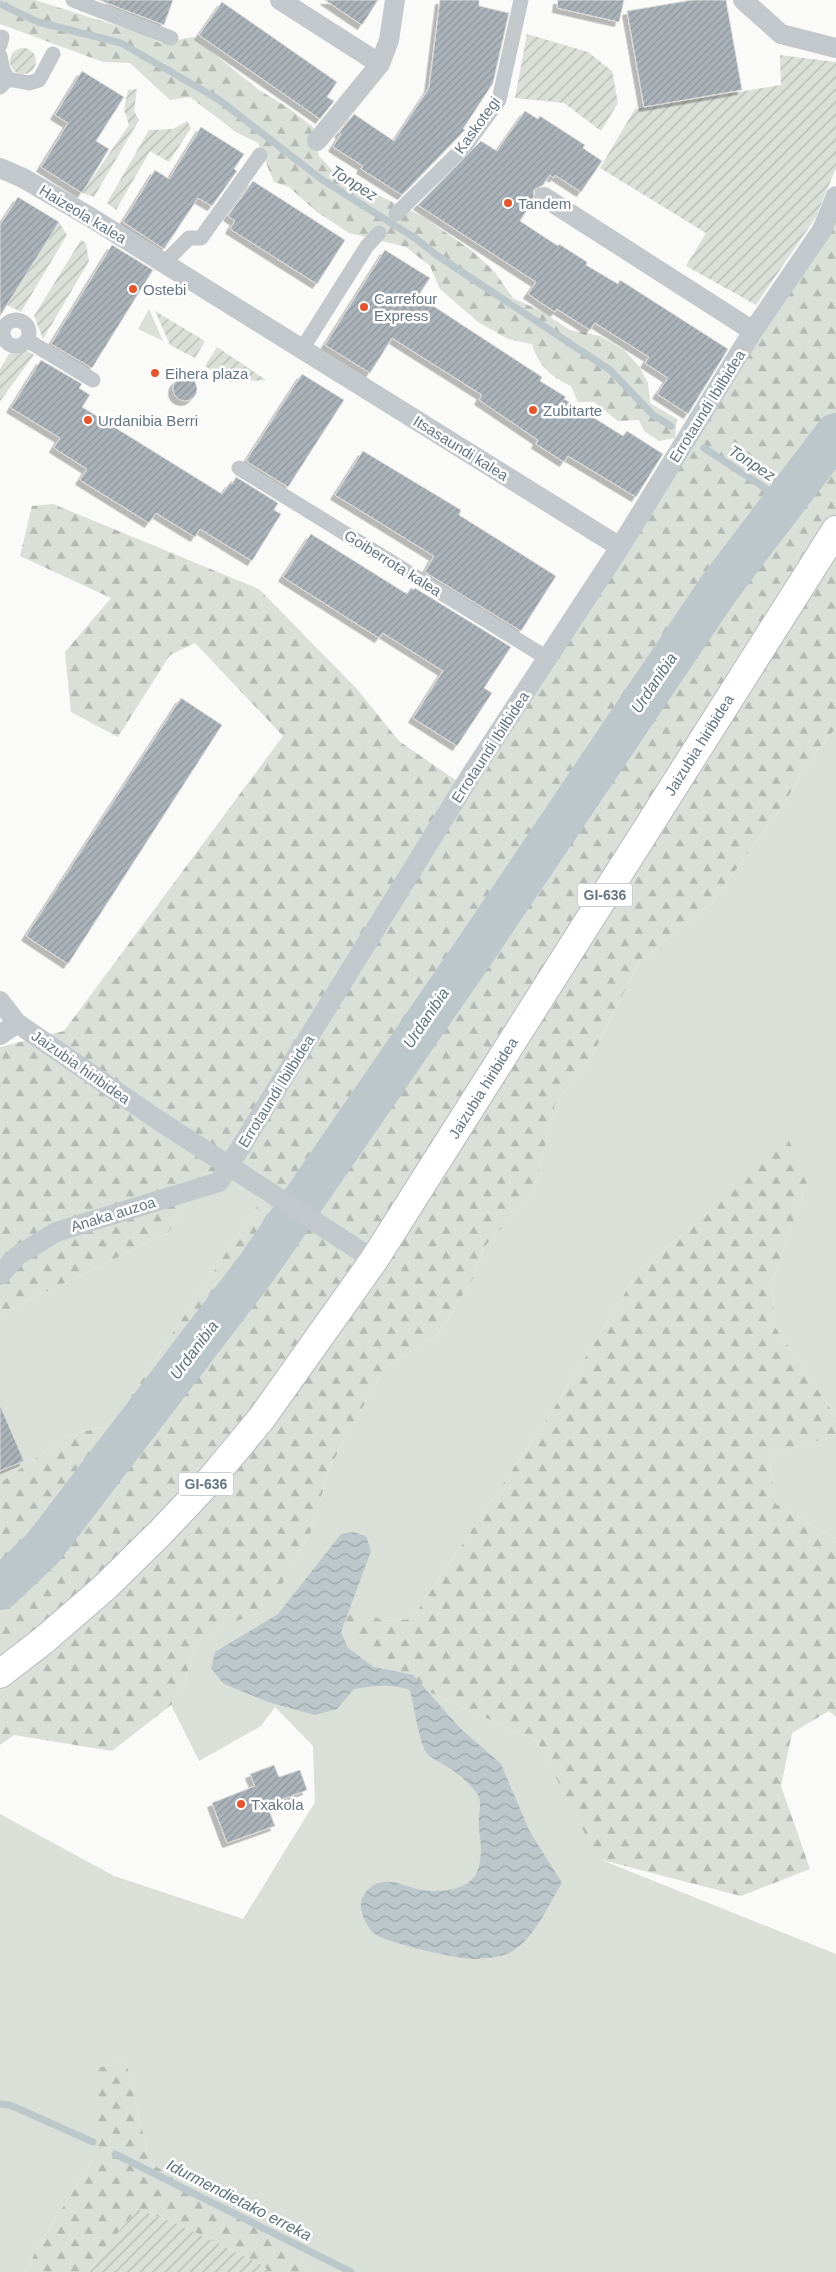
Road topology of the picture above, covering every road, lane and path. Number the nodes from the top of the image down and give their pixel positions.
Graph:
1 (73, 0) edge
2 (280, 0) edge
3 (395, 0) edge
4 (521, 0) edge
5 (743, 0) edge
6 (171, 38) dead end
7 (836, 48) edge
8 (53, 54) dead end
9 (0, 56) edge
10 (380, 64) junction
11 (4, 83) edge
12 (317, 141) dead end
13 (260, 155) dead end
14 (0, 168) edge
15 (836, 196) edge
16 (544, 197) dead end
17 (396, 214) dead end
18 (379, 233) dead end
19 (164, 263) junction
20 (2, 325) edge
21 (753, 331) junction
22 (302, 349) junction
23 (93, 380) dead end
24 (239, 468) dead end
25 (836, 530) edge
26 (620, 547) junction
27 (547, 658) junction
28 (0, 1001) edge
29 (17, 1023) junction
30 (0, 1035) edge
31 (230, 1165) junction
32 (374, 1260) junction
33 (0, 1275) edge
34 (0, 1674) edge

1 - 6 street
2 - 10 street
3 - 10 street
4 - 17 street, Kaskotegi
5 - 7 street
8 - 11 street
9 - 11 street
10 - 12 street
13 - 19 street
14 - 19 street, Haizeola kalea
15 - 21 street, Errotaundi Ibilbidea
16 - 21 street
18 - 22 street
19 - 22 street
20 - 23 street
21 - 26 street, Errotaundi Ibilbidea
22 - 26 street, Itsasaundi kalea
24 - 27 street, Goiberrota kalea
25 - 32 main road, Jaizubia hiribidea / GI-636
26 - 27 street, Errotaundi Ibilbidea
27 - 31 street, Errotaundi Ibilbidea
28 - 29 street, Jaizubia hiribidea
29 - 30 street
29 - 31 street, Jaizubia hiribidea
31 - 32 street, Jaizubia hiribidea
31 - 33 street, Anaka auzoa
32 - 34 main road, GI-636

